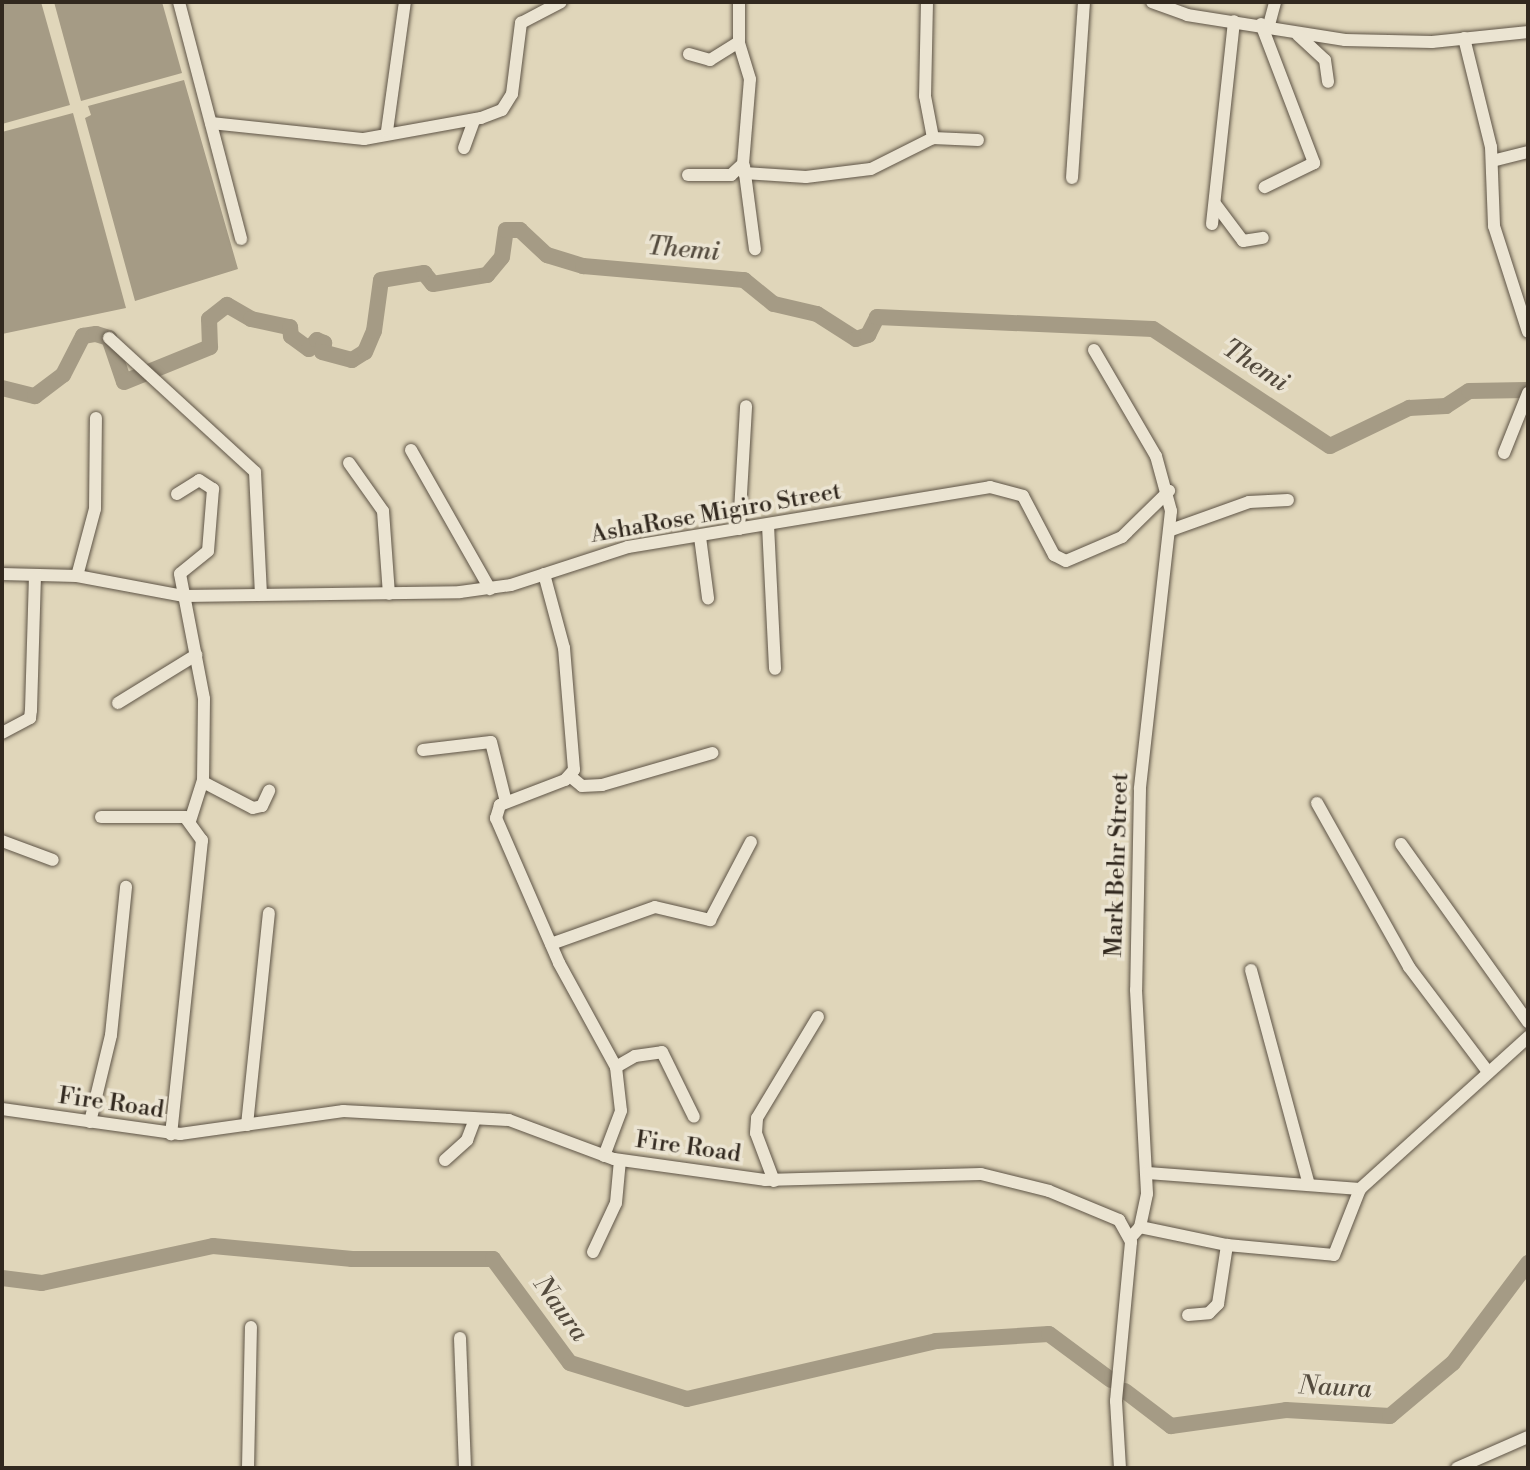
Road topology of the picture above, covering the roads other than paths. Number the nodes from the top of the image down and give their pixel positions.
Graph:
1 (178, 2) edge
2 (405, 2) edge
3 (561, 2) edge
4 (739, 2) edge
5 (927, 2) edge
6 (1084, 2) edge
7 (1152, 2) edge
8 (1267, 2) edge
9 (1275, 2) edge
10 (1234, 21) junction
11 (1267, 22) junction
12 (1528, 32) edge
13 (1295, 33) junction
14 (1464, 38) junction
15 (739, 42) junction
16 (689, 54) dead end
17 (1328, 82) dead end
18 (474, 120) junction
19 (211, 123) junction
20 (387, 131) junction
21 (933, 138) junction
22 (978, 140) dead end
23 (464, 148) dead end
24 (1528, 152) edge
25 (1492, 161) junction
26 (744, 168) junction
27 (688, 175) dead end
28 (1072, 178) dead end
29 (1265, 187) dead end
30 (1216, 205) junction
31 (1212, 224) dead end
32 (1263, 238) dead end
33 (241, 239) dead end
34 (755, 249) dead end
35 (1528, 332) edge
36 (109, 338) dead end
37 (1094, 350) dead end
38 (1528, 393) edge
39 (746, 406) dead end
40 (96, 418) dead end
41 (411, 450) dead end
42 (1504, 453) dead end
43 (349, 463) dead end
44 (1169, 491) junction
45 (177, 494) dead end
46 (1289, 500) dead end
47 (768, 525) junction
48 (739, 529) junction
49 (1171, 530) junction
50 (700, 537) junction
51 (2, 574) edge
52 (544, 574) junction
53 (35, 576) junction
54 (77, 576) junction
55 (490, 589) junction
56 (261, 594) junction
57 (388, 594) junction
58 (184, 596) junction
59 (708, 598) dead end
60 (196, 655) junction
61 (775, 669) dead end
62 (118, 703) dead end
63 (2, 733) edge
64 (423, 750) dead end
65 (712, 753) dead end
66 (571, 777) junction
67 (203, 780) junction
68 (269, 791) dead end
69 (506, 802) junction
70 (1317, 803) dead end
71 (102, 817) dead end
72 (190, 821) junction
73 (2, 841) edge
74 (751, 842) dead end
75 (1401, 844) dead end
76 (53, 860) dead end
77 (126, 887) dead end
78 (269, 913) dead end
79 (551, 944) junction
80 (1251, 970) dead end
81 (818, 1017) dead end
82 (1528, 1021) edge
83 (1528, 1037) edge
84 (616, 1068) junction
85 (1488, 1072) junction
86 (2, 1109) edge
87 (694, 1117) dead end
88 (475, 1119) junction
89 (90, 1122) junction
90 (247, 1125) junction
91 (171, 1134) junction
92 (604, 1156) junction
93 (445, 1160) dead end
94 (620, 1160) junction
95 (1147, 1173) junction
96 (774, 1181) junction
97 (1308, 1181) junction
98 (1360, 1189) junction
99 (1140, 1227) junction
100 (1130, 1238) junction
101 (1227, 1245) junction
102 (593, 1252) dead end
103 (1188, 1315) dead end
104 (251, 1327) dead end
105 (460, 1338) dead end
106 (1528, 1437) edge
107 (248, 1468) edge
108 (465, 1468) edge
109 (1120, 1468) edge
110 (1457, 1468) edge

1 - 19 street
2 - 20 street
3 - 18 street
4 - 15 street
5 - 21 street
6 - 28 street
7 - 10 street
8 - 11 street
9 - 11 street
10 - 11 street
10 - 30 street
11 - 13 street
11 - 29 street
12 - 14 street
13 - 14 street
13 - 17 street
14 - 25 street
15 - 16 street
15 - 26 street
18 - 20 street
18 - 23 street
19 - 20 street
19 - 33 street
21 - 22 street
21 - 26 street
24 - 25 street
25 - 35 street
26 - 27 street
26 - 34 street
30 - 31 street
30 - 32 street
36 - 56 street
37 - 44 street, Mark Behr Street
38 - 42 street
39 - 48 street
40 - 54 street
41 - 55 street
43 - 57 street
44 - 47 street, AshaRose Migiro Street
44 - 49 street, Mark Behr Street
45 - 58 street
46 - 49 street
47 - 48 street, AshaRose Migiro Street
47 - 61 street
48 - 50 street, AshaRose Migiro Street
49 - 95 street, Mark Behr Street
50 - 52 street, AshaRose Migiro Street
50 - 59 street
51 - 53 street, AshaRose Migiro Street
52 - 55 street, AshaRose Migiro Street
52 - 66 street
53 - 54 street, AshaRose Migiro Street
53 - 63 street
54 - 58 street, AshaRose Migiro Street
55 - 57 street, AshaRose Migiro Street
56 - 57 street, AshaRose Migiro Street
56 - 58 street, AshaRose Migiro Street
58 - 60 street
60 - 62 street
60 - 67 street
64 - 69 street
65 - 66 street
66 - 69 street
67 - 68 street
67 - 72 street
69 - 79 street
70 - 85 street
71 - 72 street
72 - 91 street
73 - 76 street
74 - 79 street
75 - 82 street
77 - 89 street
78 - 90 street
79 - 84 street
80 - 97 street
81 - 96 street
83 - 85 street
84 - 87 street
84 - 92 street
85 - 98 street
86 - 89 street, Fire Road
88 - 90 street, Fire Road
88 - 92 street, Fire Road
88 - 93 street
89 - 91 street, Fire Road
90 - 91 street, Fire Road
92 - 94 street, Fire Road
94 - 96 street, Fire Road
94 - 102 street
95 - 97 street
95 - 99 street, Mark Behr Street
96 - 100 street, Fire Road
97 - 98 street
98 - 101 street
99 - 100 street
99 - 101 street
100 - 109 street
101 - 103 street
104 - 107 street
105 - 108 street
106 - 110 street

